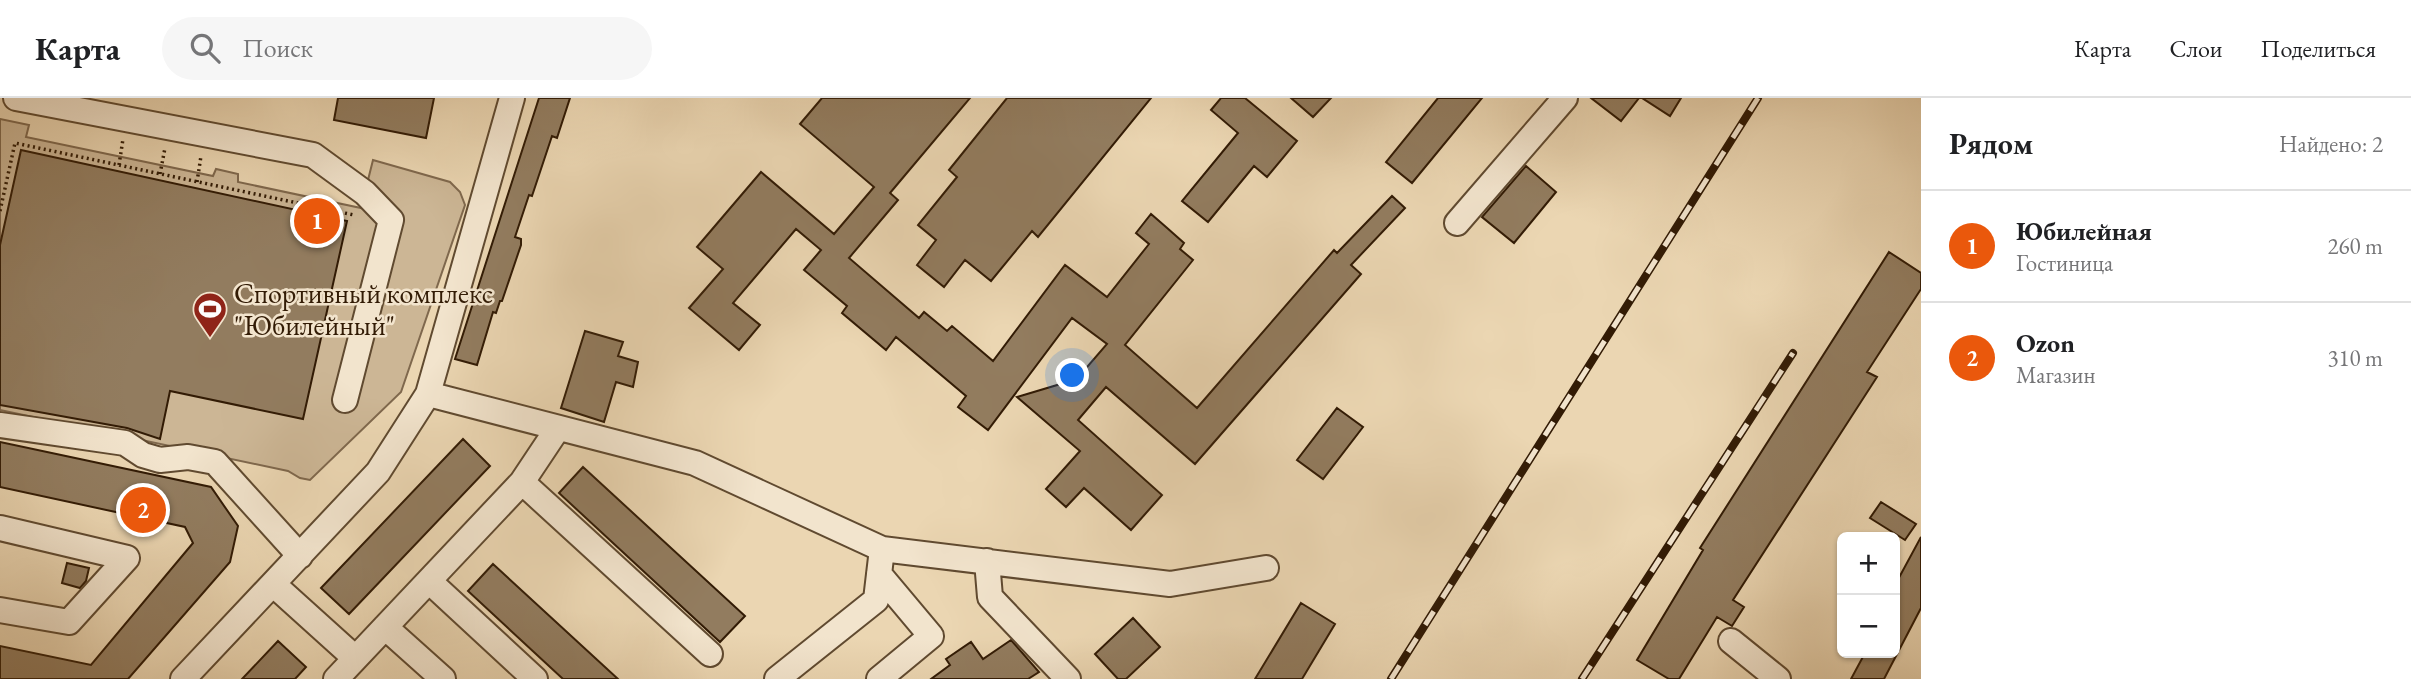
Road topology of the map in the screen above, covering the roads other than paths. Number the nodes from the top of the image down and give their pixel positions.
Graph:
1 (16, 98) edge
2 (512, 98) edge
3 (1565, 98) edge
4 (87, 104) edge
5 (1457, 223) dead end
6 (428, 394) junction
7 (345, 400) dead end
8 (0, 425) edge
9 (558, 428) junction
10 (522, 482) junction
11 (0, 529) edge
12 (882, 549) junction
13 (300, 556) junction
14 (987, 561) junction
15 (1266, 568) dead end
16 (879, 574) junction
17 (429, 581) junction
18 (273, 584) junction
19 (0, 610) edge
20 (385, 627) junction
21 (1731, 641) dead end
22 (710, 654) dead end
23 (355, 658) junction
24 (183, 679) edge
25 (336, 679) edge
26 (443, 679) edge
27 (535, 679) edge
28 (777, 679) edge
29 (878, 679) edge
30 (1068, 679) edge
31 (1778, 679) edge

1 - 4 street
2 - 6 street
3 - 5 street
4 - 7 street
6 - 9 street
6 - 13 street
8 - 13 street
9 - 10 street
9 - 12 street
10 - 17 street
10 - 22 street
11 - 19 street
12 - 14 street
12 - 16 street
13 - 18 street
14 - 15 street
14 - 30 street
16 - 28 street
16 - 29 street
17 - 20 street
17 - 27 street
18 - 23 street
18 - 24 street
20 - 23 street
20 - 26 street
21 - 31 street
23 - 25 street

